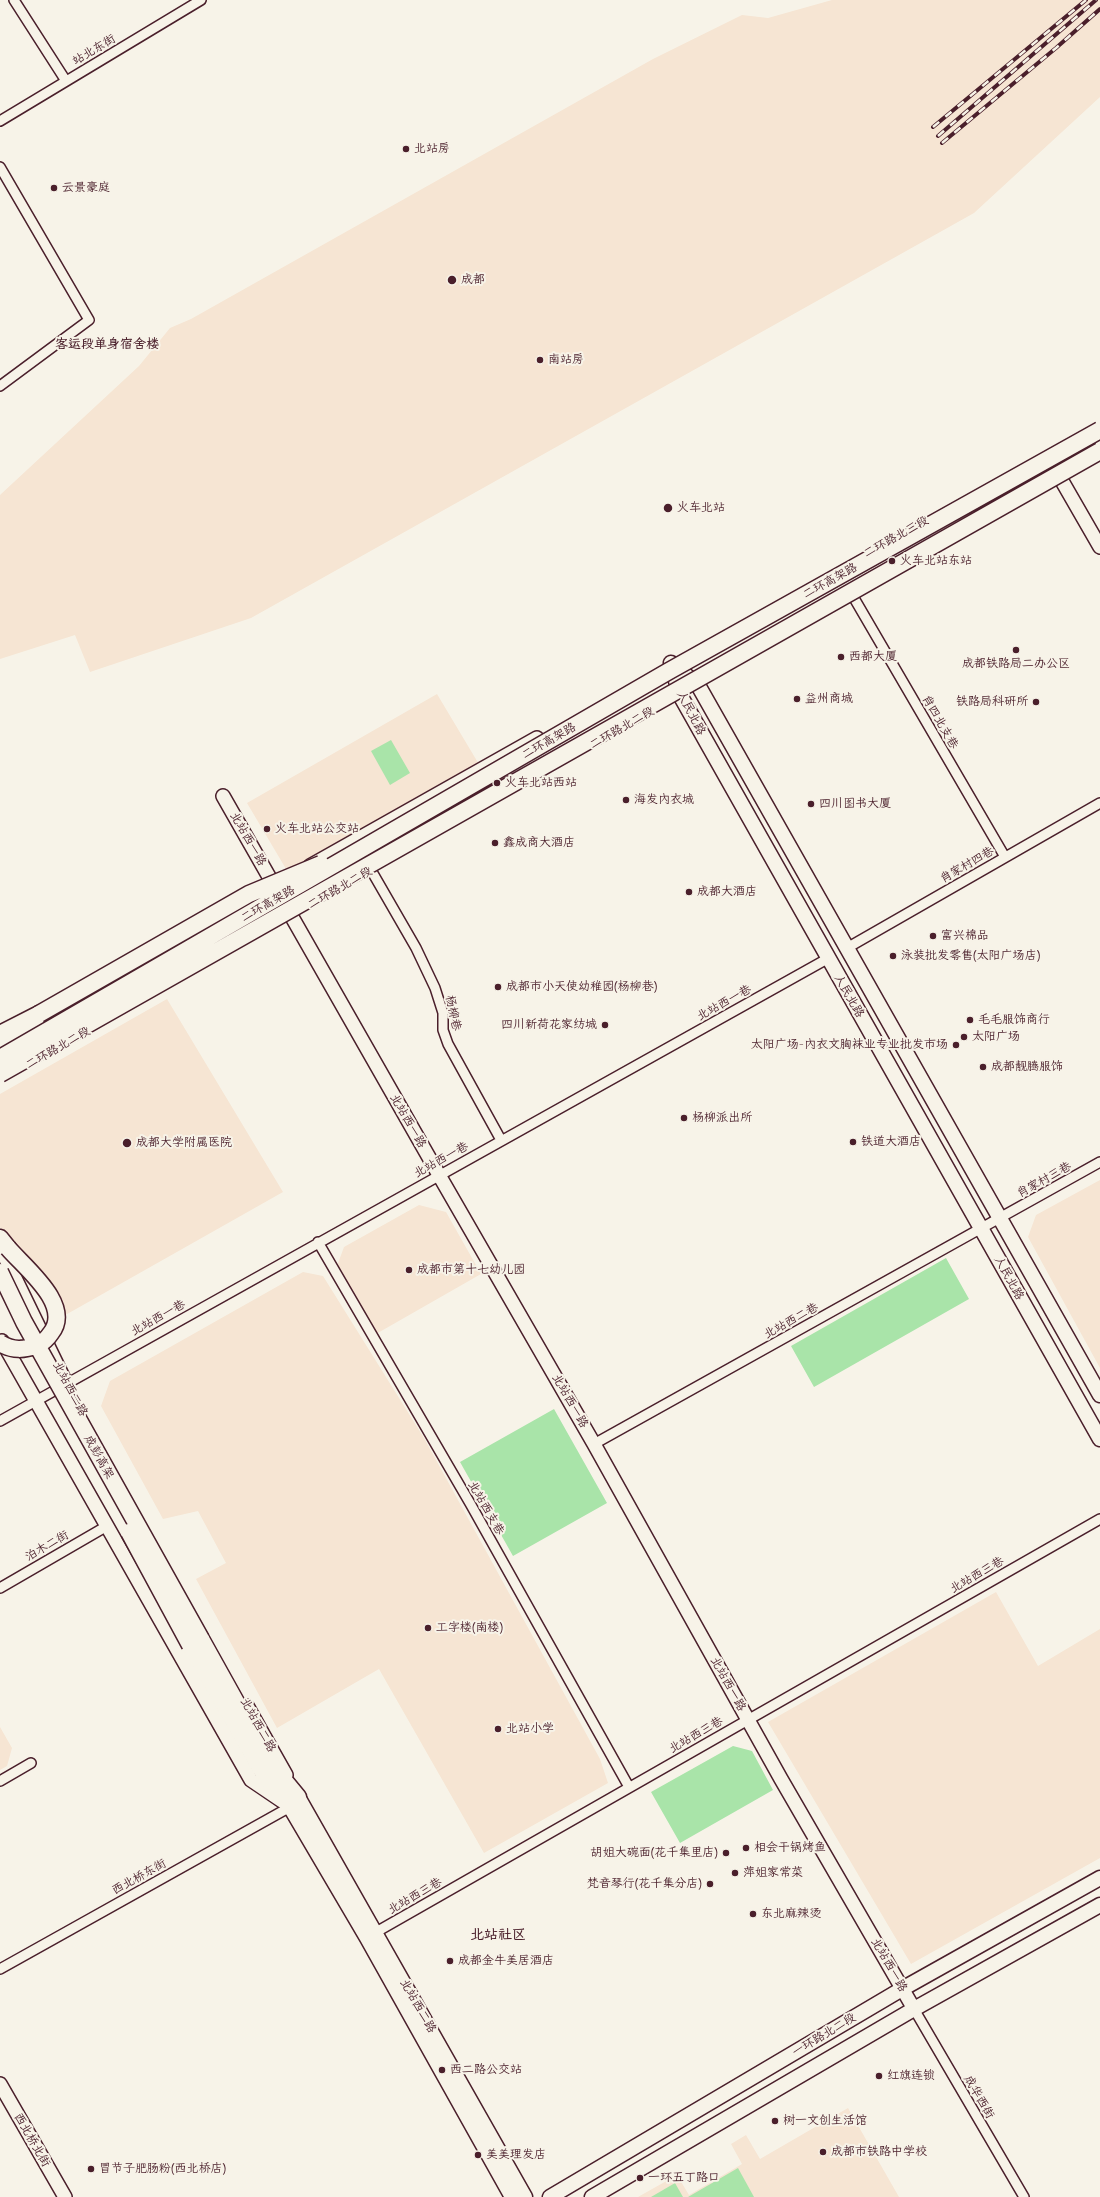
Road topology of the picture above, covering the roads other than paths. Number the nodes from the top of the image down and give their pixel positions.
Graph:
1 (14, 0) edge
2 (200, 0) edge
3 (66, 81) junction
4 (0, 120) edge
5 (0, 167) edge
6 (0, 386) edge
7 (1100, 422) edge
8 (1100, 430) edge
9 (1100, 452) edge
10 (1100, 460) edge
11 (1062, 481) junction
12 (1100, 548) edge
13 (854, 598) junction
14 (671, 663) junction
15 (698, 684) junction
16 (680, 695) junction
17 (223, 796) dead end
18 (1100, 803) edge
19 (381, 839) junction
20 (1005, 857) junction
21 (371, 870) junction
22 (274, 886) junction
23 (291, 916) junction
24 (847, 948) junction
25 (827, 959) junction
26 (0, 1034) edge
27 (0, 1045) edge
28 (0, 1058) edge
29 (0, 1074) edge
30 (0, 1081) edge
31 (501, 1140) junction
32 (1100, 1162) edge
33 (438, 1175) junction
34 (1000, 1218) junction
35 (982, 1228) junction
36 (0, 1238) edge
37 (318, 1242) junction
38 (0, 1247) edge
39 (0, 1272) edge
40 (0, 1297) edge
41 (0, 1337) edge
42 (0, 1344) edge
43 (66, 1383) junction
44 (1100, 1395) edge
45 (35, 1401) junction
46 (0, 1421) edge
47 (1100, 1440) edge
48 (594, 1444) junction
49 (1100, 1519) edge
50 (107, 1526) junction
51 (0, 1588) edge
52 (195, 1642) junction
53 (747, 1719) junction
54 (31, 1763) dead end
55 (0, 1781) edge
56 (629, 1787) junction
57 (294, 1802) junction
58 (1100, 1878) edge
59 (1100, 1905) edge
60 (372, 1935) junction
61 (0, 1969) edge
62 (902, 1989) junction
63 (914, 2009) junction
64 (0, 2084) edge
65 (4, 2099) edge
66 (64, 2197) edge
67 (512, 2197) edge
68 (525, 2197) edge
69 (550, 2197) edge
70 (592, 2197) edge
71 (1024, 2197) edge

1 - 3 street
2 - 3 street, 站北东街
3 - 4 street, 站北东街
5 - 6 street
7 - 14 main road, 二环路北三段
8 - 19 highway, 二环高架路, bridge
9 - 29 highway, 二环高架路, bridge
10 - 11 main road
11 - 12 main road
11 - 13 main road
13 - 15 main road
13 - 20 street, 肖四北支巷
14 - 15 main road, 人民北路
14 - 16 main road, 人民北路
14 - 22 main road
15 - 16 main road
15 - 24 main road, 人民北路
16 - 21 main road, 二环路北二段
16 - 25 main road, 人民北路
17 - 22 main road, 北站西一路
18 - 20 street, 肖家村四巷
19 - 26 highway, bridge
19 - 28 highway, 二环高架路, bridge
20 - 24 street, 肖家村四巷
21 - 23 main road, 二环路北二段
21 - 31 street, 杨柳巷
22 - 23 main road, 北站西一路
22 - 27 main road
23 - 30 main road, 二环路北二段
23 - 33 main road, 北站西一路
24 - 34 main road, 人民北路
25 - 31 street, 北站西一巷
25 - 35 main road, 人民北路
31 - 33 street, 北站西一巷
32 - 34 street, 肖家村三巷
33 - 37 street, 北站西一巷
33 - 48 main road, 北站西一路
34 - 35 street, 北站西二巷
34 - 44 main road, 人民北路
35 - 47 main road, 人民北路
35 - 48 street, 北站西二巷
36 - 42 highway, bridge
37 - 43 street, 北站西一巷
37 - 56 street, 北站西支巷
38 - 43 main road, 北站西二路
39 - 52 highway, 成彭高架, bridge
40 - 52 highway, 成彭高架, bridge
41 - 45 main road, 北站西二路
43 - 45 street, 北站西一巷
43 - 57 main road, 北站西二路
45 - 46 street, 北站西一巷
45 - 50 main road, 北站西二路
48 - 53 main road, 北站西一路
49 - 53 street, 北站西三巷
50 - 51 street, 泊木二街
50 - 57 main road, 北站西二路
52 - 57 highway
53 - 56 street, 北站西三巷
53 - 62 main road, 北站西一路
54 - 55 street
56 - 60 street, 北站西三巷
57 - 60 main road, 北站西二路
57 - 61 street, 西北桥东街
58 - 62 main road, 一环路北二段
59 - 63 main road, 一环路北二段
60 - 67 main road, 北站西二路
60 - 68 main road, 北站西二路
62 - 63 main road, 北站西一路
62 - 69 main road, 一环路北二段
63 - 70 main road, 一环路北二段
63 - 71 street, 成华西街
64 - 65 main road, 西北桥北街
65 - 66 main road, 西北桥北街

